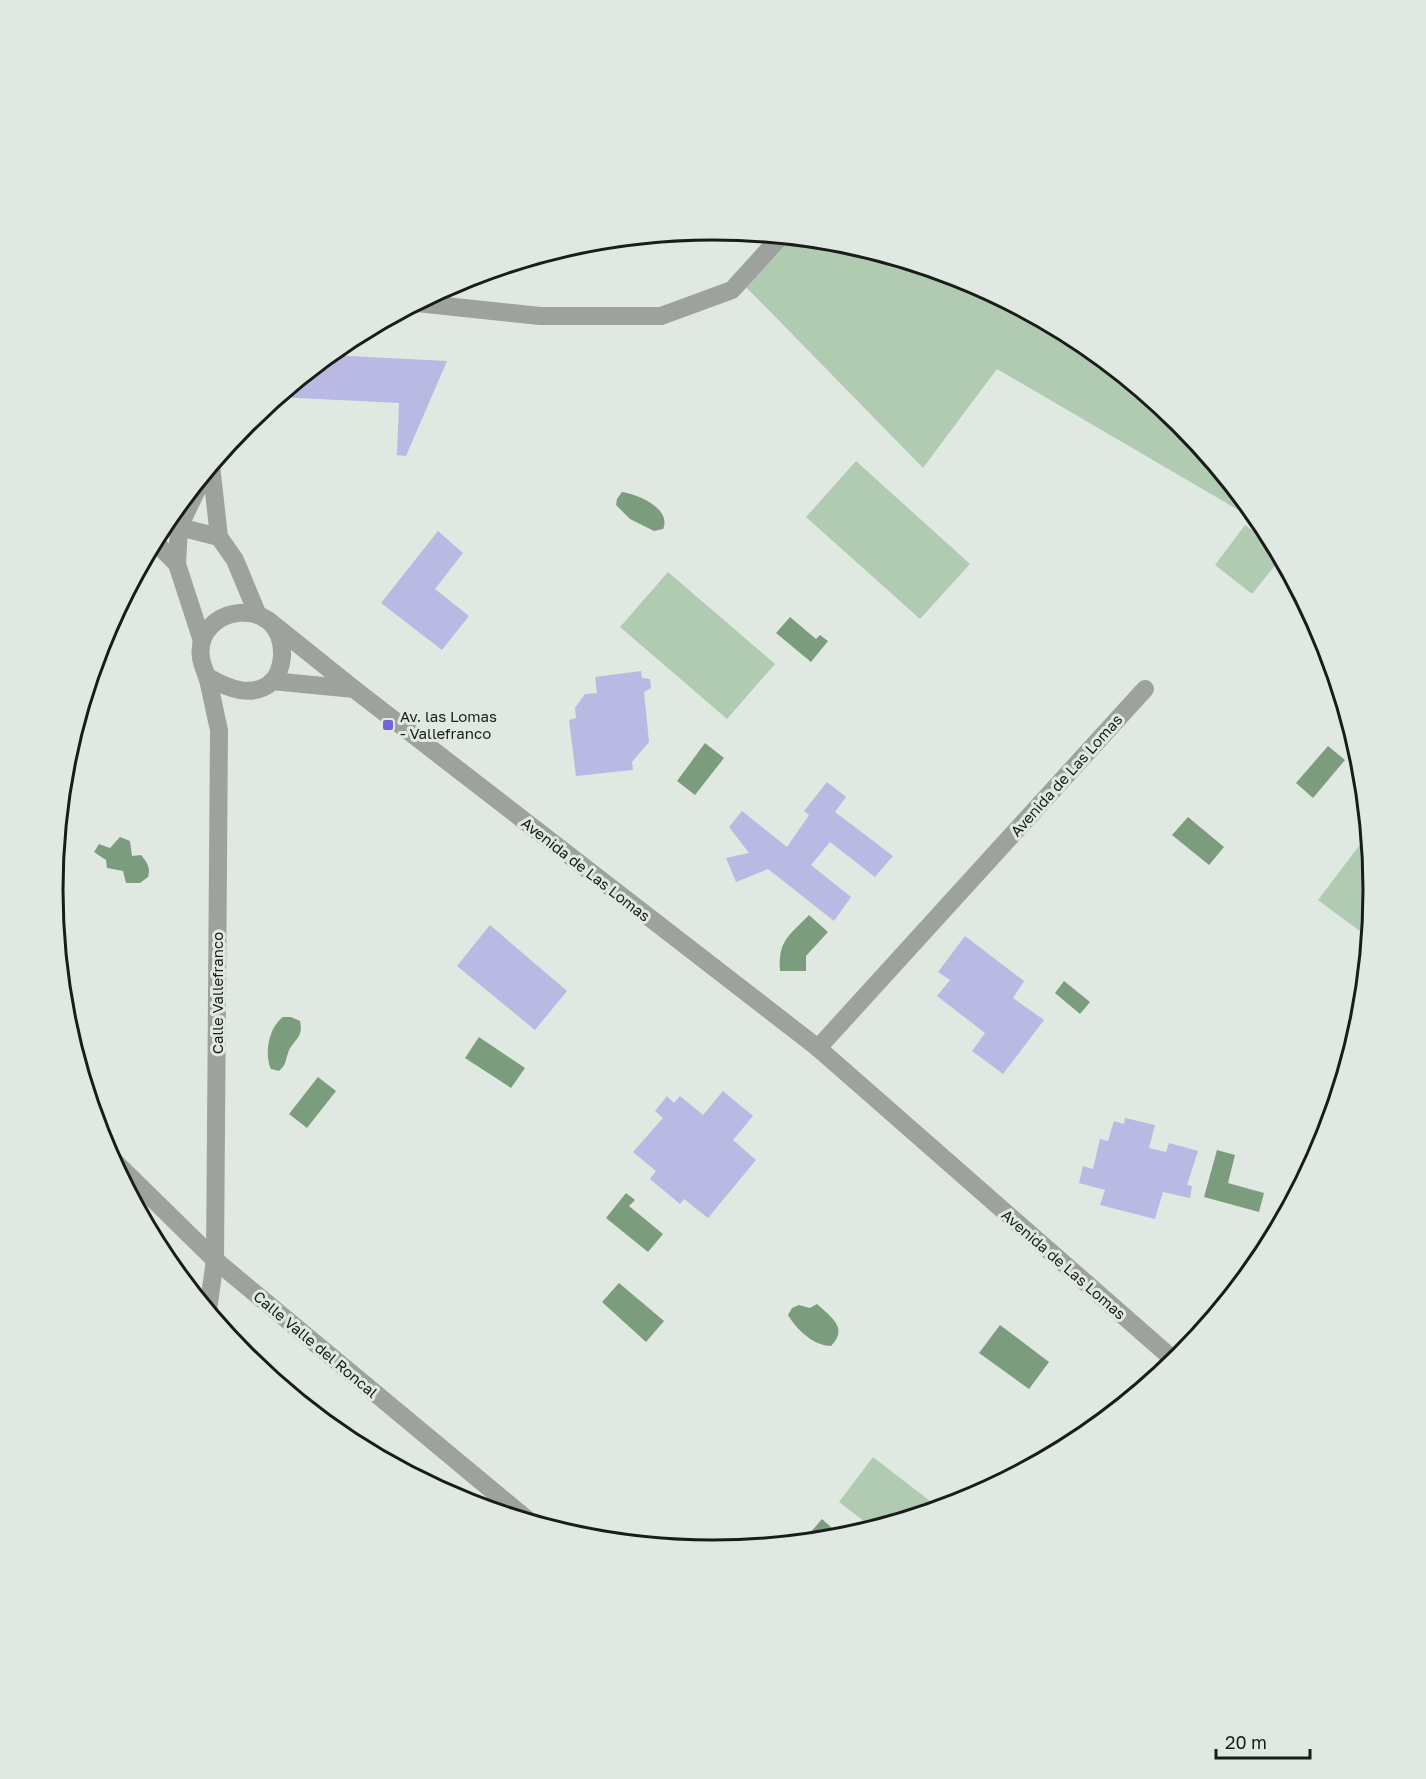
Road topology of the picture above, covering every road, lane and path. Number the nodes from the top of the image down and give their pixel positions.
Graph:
1 (776, 243) edge
2 (431, 305) edge
3 (212, 475) edge
4 (174, 526) edge
5 (172, 530) edge
6 (219, 537) junction
7 (161, 548) edge
8 (177, 564) junction
9 (263, 617) junction
10 (202, 640) junction
11 (208, 677) junction
12 (272, 681) junction
13 (354, 689) junction
14 (1145, 689) dead end
15 (818, 1048) junction
16 (130, 1176) edge
17 (215, 1260) junction
18 (209, 1300) edge
19 (1167, 1355) edge
20 (513, 1508) edge

1 - 2 street
3 - 6 street
4 - 6 street
5 - 8 street
6 - 9 street
7 - 8 street
8 - 10 street
9 - 10 street
9 - 12 street
9 - 13 street, Avenida de Las Lomas
10 - 11 street
11 - 12 street
11 - 17 street, Calle Vallefranco
12 - 13 street
13 - 15 street, Avenida de Las Lomas
14 - 15 street, Avenida de Las Lomas
15 - 19 street, Avenida de Las Lomas
16 - 17 street, Calle Valle del Roncal
17 - 18 street, Calle Vallefranco
17 - 20 street, Calle Valle del Roncal

